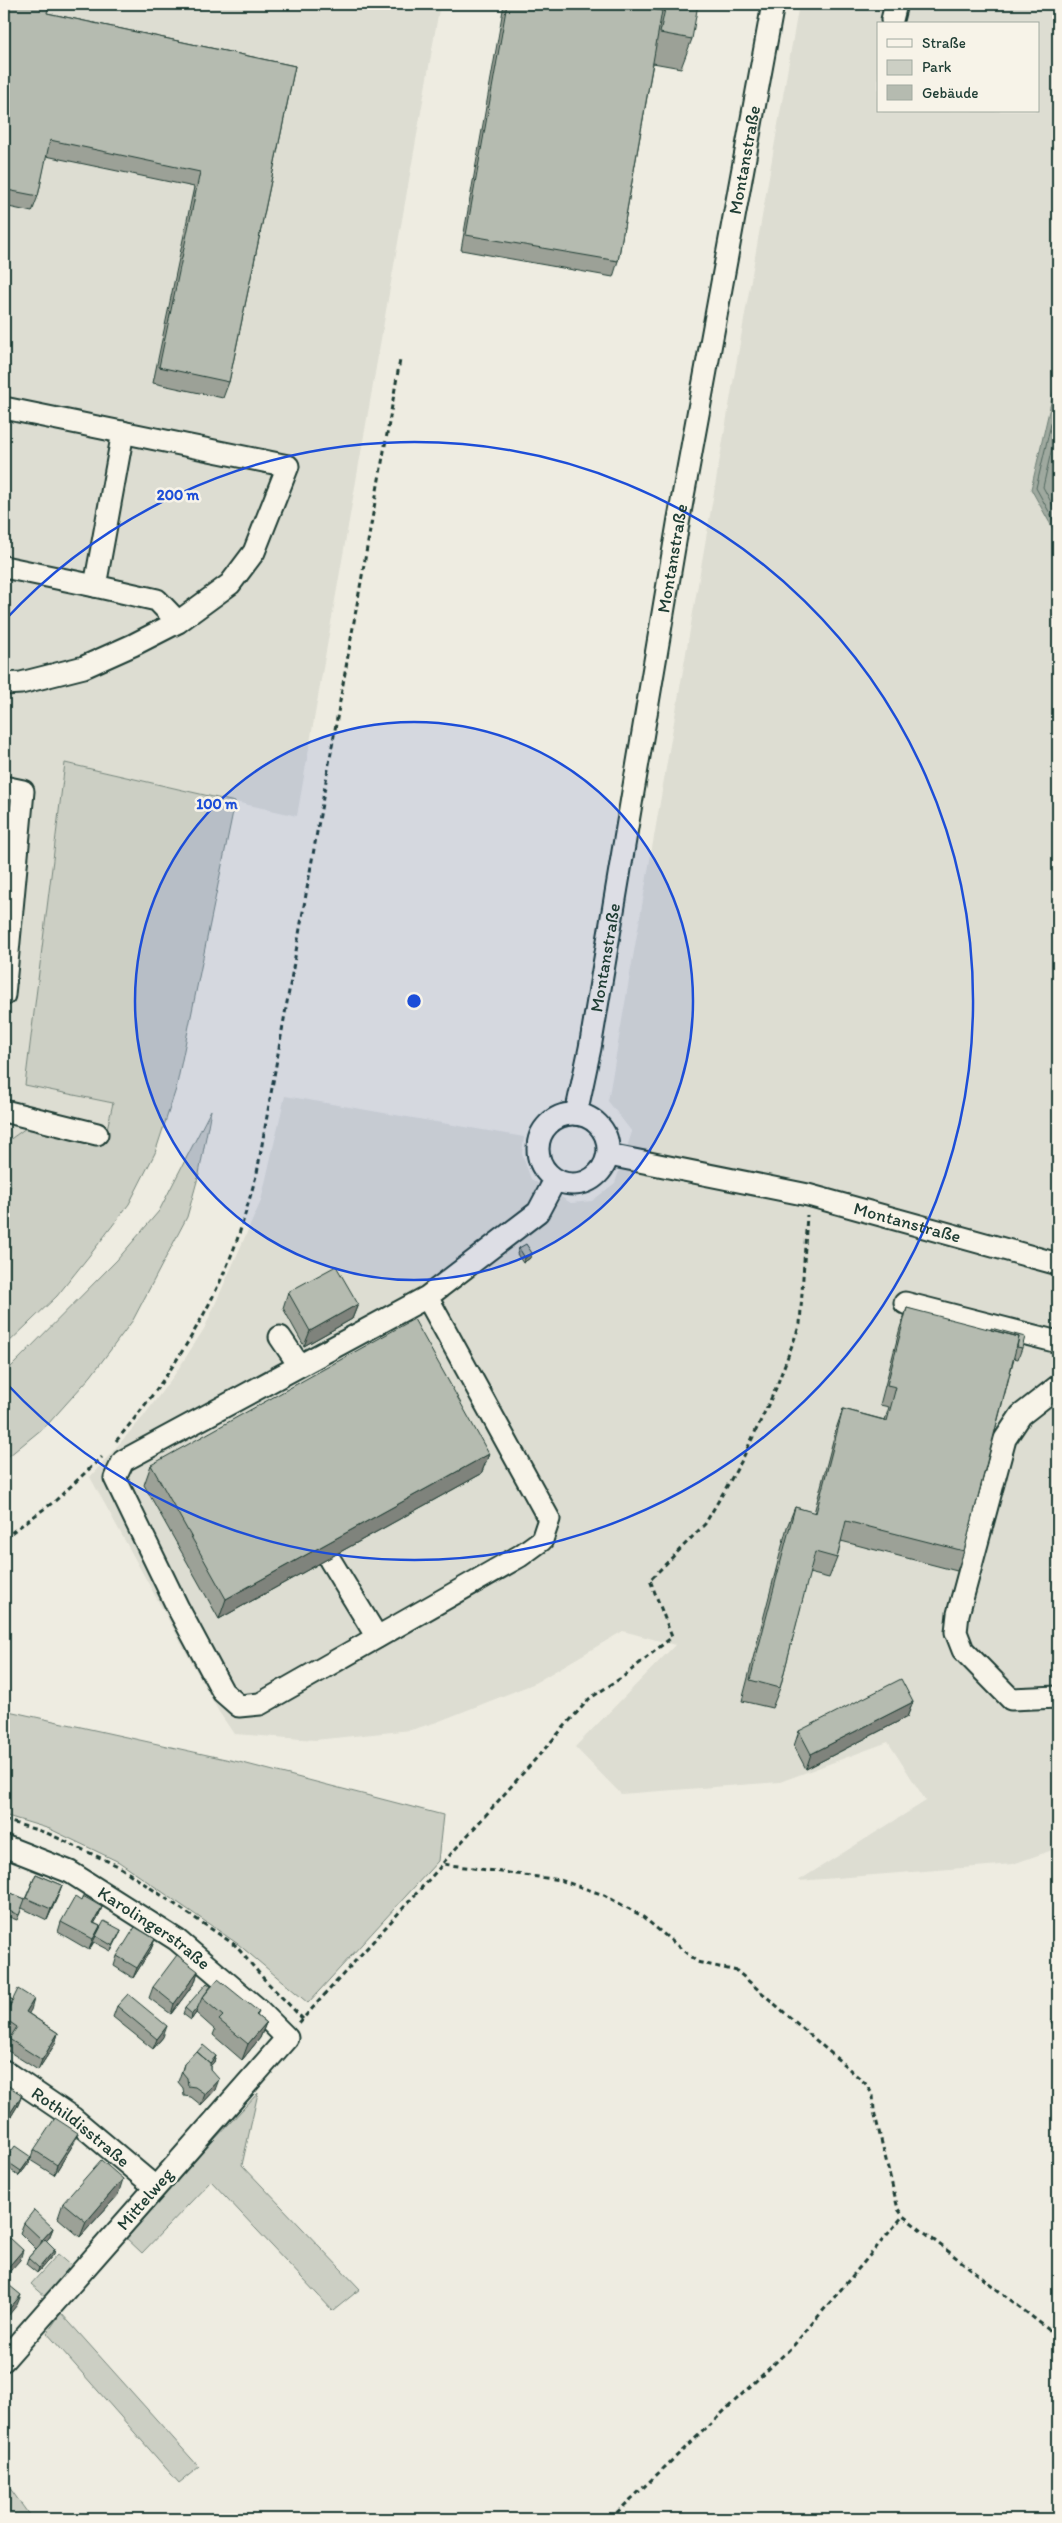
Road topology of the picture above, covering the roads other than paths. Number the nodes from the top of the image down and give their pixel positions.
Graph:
1 (773, 4) edge
2 (4, 408) edge
3 (123, 432) junction
4 (4, 567) edge
5 (94, 586) junction
6 (178, 622) junction
7 (4, 684) edge
8 (4, 787) edge
9 (4, 995) edge
10 (4, 1111) edge
11 (576, 1114) junction
12 (97, 1134) dead end
13 (609, 1155) junction
14 (555, 1180) junction
15 (1058, 1264) edge
16 (427, 1297) junction
17 (905, 1303) dead end
18 (280, 1337) dead end
19 (1058, 1342) edge
20 (299, 1365) junction
21 (1058, 1386) edge
22 (330, 1560) edge
23 (377, 1637) junction
24 (1058, 1697) edge
25 (4, 1846) edge
26 (286, 2038) joint
27 (4, 2071) edge
28 (155, 2187) junction
29 (4, 2360) edge

1 - 11 street, Montanstraße
2 - 3 street
3 - 5 street
3 - 6 street
4 - 5 street
5 - 6 street
6 - 7 street
8 - 9 street
10 - 12 street
11 - 13 street
11 - 14 street
13 - 14 street
13 - 15 street, Montanstraße
14 - 16 street
16 - 20 street
16 - 23 street
17 - 19 street
18 - 20 street
20 - 23 street
21 - 24 street
22 - 23 street
25 - 26 street, Karolingerstraße
26 - 28 street, Mittelweg
27 - 28 street, Rothildisstraße
28 - 29 street, Mittelweg

